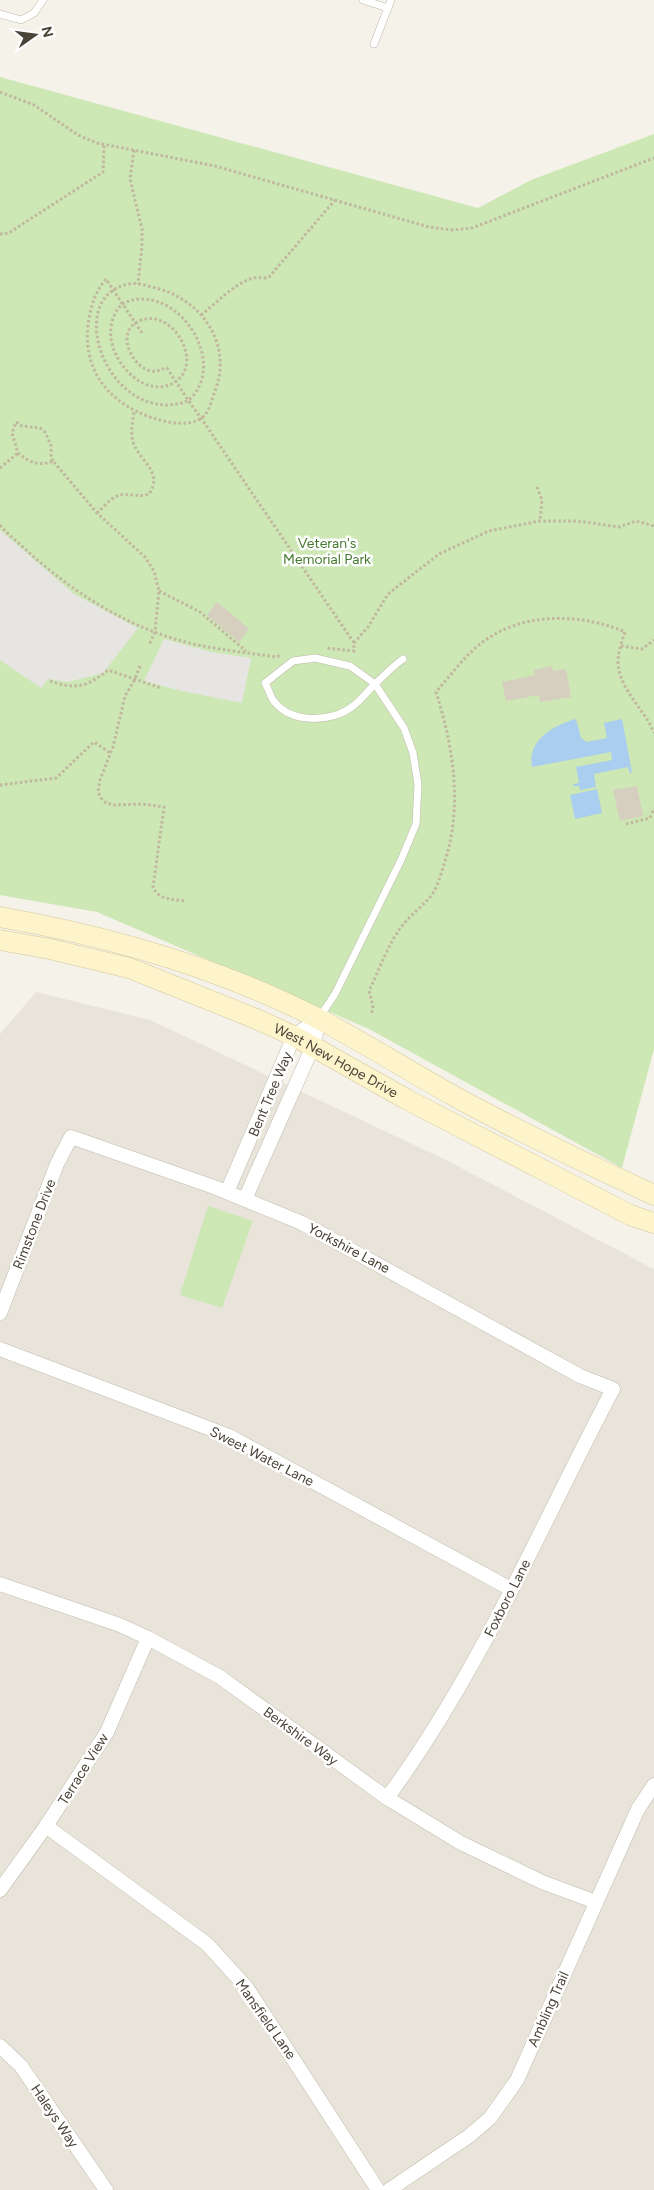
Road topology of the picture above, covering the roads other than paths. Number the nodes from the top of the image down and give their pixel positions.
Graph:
1 (43, 0) edge
2 (363, 0) edge
3 (391, 0) edge
4 (388, 8) junction
5 (0, 14) edge
6 (374, 44) dead end
7 (403, 659) dead end
8 (375, 684) junction
9 (0, 917) edge
10 (0, 940) edge
11 (319, 1019) junction
12 (294, 1036) junction
13 (313, 1046) junction
14 (71, 1137) joint
15 (227, 1192) junction
16 (654, 1195) edge
17 (245, 1199) junction
18 (654, 1223) edge
19 (0, 1313) edge
20 (0, 1349) edge
21 (613, 1389) joint
22 (0, 1584) edge
23 (511, 1588) junction
24 (148, 1638) junction
25 (654, 1785) edge
26 (387, 1798) junction
27 (46, 1826) junction
28 (0, 1890) edge
29 (596, 1902) junction
30 (0, 2046) edge
31 (106, 2190) edge
32 (378, 2190) edge
33 (389, 2190) edge

1 - 5 lane
2 - 4 lane
3 - 4 lane
4 - 6 lane
7 - 8 lane
8 - 8 lane
8 - 11 lane
9 - 11 main road, West New Hope Drive
10 - 12 main road, West New Hope Drive
11 - 12 street, Bent Tree Way
11 - 13 street, Bent Tree Way
11 - 16 main road, West New Hope Drive
12 - 13 main road, West New Hope Drive
12 - 15 street, Bent Tree Way
13 - 17 street, Bent Tree Way
13 - 18 main road, West New Hope Drive
14 - 15 street, Yorkshire Lane
14 - 19 street, Rimstone Drive
15 - 17 street, Yorkshire Lane
17 - 21 street, Yorkshire Lane
20 - 23 street, Sweet Water Lane
21 - 23 street, Foxboro Lane
22 - 24 street, Berkshire Way
23 - 26 street, Foxboro Lane
24 - 26 street, Berkshire Way
24 - 27 street, Terrace View
25 - 29 street, Ambling Trail
26 - 29 street, Berkshire Way
27 - 28 street, Terrace View
27 - 32 street, Mansfield Lane
29 - 33 street, Ambling Trail
30 - 31 street, Haleys Way

